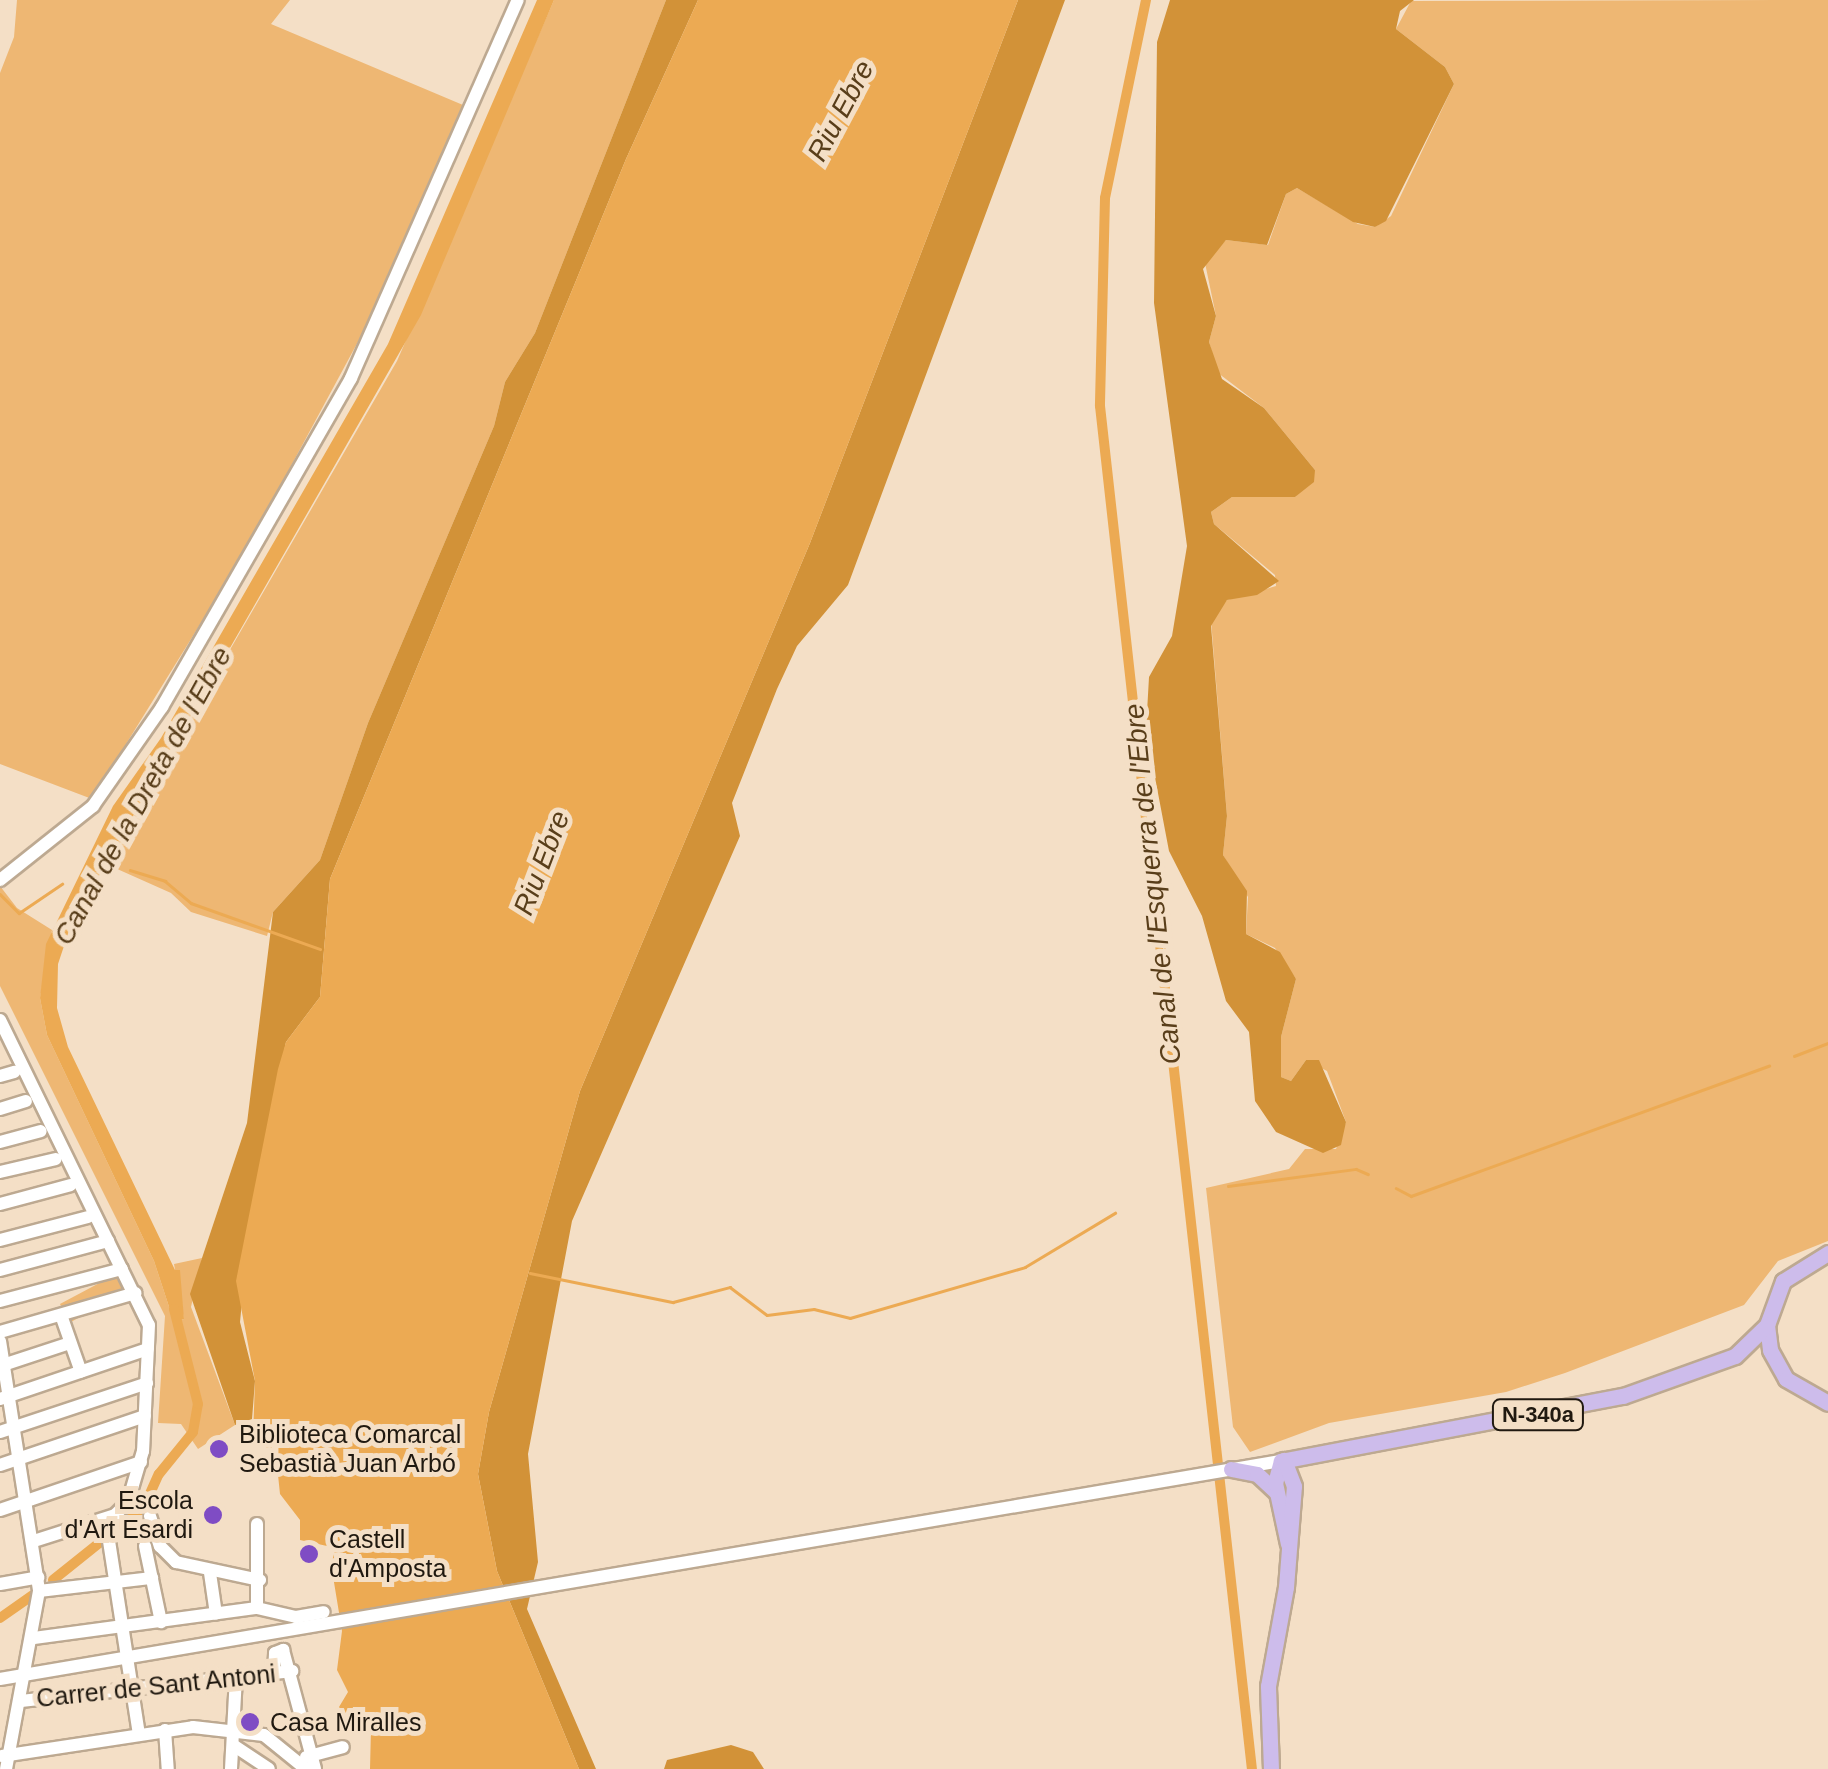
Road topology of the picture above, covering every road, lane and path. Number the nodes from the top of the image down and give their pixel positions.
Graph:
1 (518, 0) edge
2 (0, 880) edge
3 (1, 1033) edge
4 (26, 1102) dead end
5 (0, 1109) edge
6 (40, 1131) dead end
7 (0, 1142) edge
8 (56, 1158) dead end
9 (0, 1172) edge
10 (72, 1186) dead end
11 (0, 1204) edge
12 (88, 1216) dead end
13 (0, 1240) edge
14 (108, 1242) junction
15 (1828, 1253) edge
16 (122, 1268) junction
17 (0, 1270) edge
18 (136, 1293) junction
19 (0, 1300) edge
20 (61, 1315) junction
21 (1767, 1325) junction
22 (0, 1332) edge
23 (0, 1341) edge
24 (70, 1344) junction
25 (148, 1349) junction
26 (1736, 1356) junction
27 (1773, 1358) junction
28 (2, 1365) edge
29 (80, 1372) junction
30 (146, 1383) junction
31 (6, 1397) edge
32 (1828, 1403) edge
33 (145, 1416) junction
34 (17, 1426) junction
35 (0, 1432) edge
36 (1334, 1451) junction
37 (22, 1458) junction
38 (1283, 1460) junction
39 (141, 1462) junction
40 (0, 1465) edge
41 (1229, 1469) junction
42 (1283, 1484) junction
43 (30, 1500) junction
44 (0, 1510) edge
45 (150, 1516) dead end
46 (257, 1524) dead end
47 (34, 1541) junction
48 (109, 1541) dead end
49 (145, 1546) dead end
50 (210, 1572) junction
51 (152, 1578) junction
52 (260, 1580) junction
53 (114, 1583) junction
54 (0, 1584) edge
55 (39, 1584) junction
56 (258, 1608) junction
57 (216, 1614) junction
58 (329, 1616) junction
59 (161, 1622) junction
60 (120, 1628) junction
61 (34, 1638) junction
62 (125, 1660) junction
63 (292, 1671) junction
64 (28, 1673) junction
65 (274, 1673) junction
66 (236, 1677) junction
67 (0, 1678) edge
68 (130, 1691) junction
69 (21, 1701) junction
70 (235, 1729) junction
71 (165, 1730) junction
72 (139, 1734) junction
73 (234, 1744) junction
74 (344, 1746) dead end
75 (311, 1753) junction
76 (294, 1759) junction
77 (4, 1760) edge
78 (264, 1767) edge
79 (168, 1769) edge
80 (231, 1769) edge
81 (306, 1769) edge
82 (315, 1769) edge
83 (1271, 1769) edge

1 - 2 street
3 - 14 street
4 - 5 street
6 - 7 street
8 - 9 street
10 - 11 street
12 - 13 street
14 - 16 street
14 - 17 street
15 - 21 main road
16 - 18 street
16 - 19 street
18 - 20 street
18 - 25 street
20 - 22 street
20 - 24 street
21 - 26 main road, N-340a
21 - 27 main road
23 - 28 street
24 - 28 street
24 - 29 street
25 - 29 street
25 - 30 street
26 - 27 main road, N-340a
26 - 36 main road, N-340a
27 - 32 main road
28 - 31 street
29 - 31 street
30 - 33 street
30 - 34 street
31 - 34 street
33 - 37 street
33 - 39 street
34 - 35 street
34 - 37 street
36 - 38 main road, N-340a
36 - 42 main road
37 - 40 street
37 - 43 street
38 - 41 street, N-340a
38 - 42 main road
39 - 43 street
39 - 47 street
41 - 42 main road
41 - 58 street, N-340a
42 - 83 main road
43 - 44 street
43 - 47 street
45 - 50 street
46 - 52 street
47 - 55 street
48 - 53 street
49 - 51 street
50 - 52 street
50 - 57 street
51 - 53 street
51 - 59 street
52 - 56 street
53 - 55 street
53 - 60 street
54 - 55 street
55 - 61 street
56 - 57 street
56 - 58 street
57 - 59 street
58 - 62 street, N-340a
59 - 60 street
60 - 61 street
60 - 62 street
61 - 64 street
62 - 64 street, N-340a
62 - 68 street
63 - 65 street, Carrer de Sant Antoni
63 - 65 street
63 - 75 street
64 - 67 street
64 - 69 street
65 - 66 street, Carrer de Sant Antoni
66 - 68 street, Carrer de Sant Antoni
66 - 70 street
68 - 69 street, Carrer de Sant Antoni
68 - 72 street
69 - 77 street
70 - 71 street
70 - 73 street
70 - 76 street
71 - 72 street
71 - 79 street
72 - 77 street
73 - 78 street
73 - 80 street
74 - 75 street
75 - 76 street
75 - 82 street
76 - 81 street

